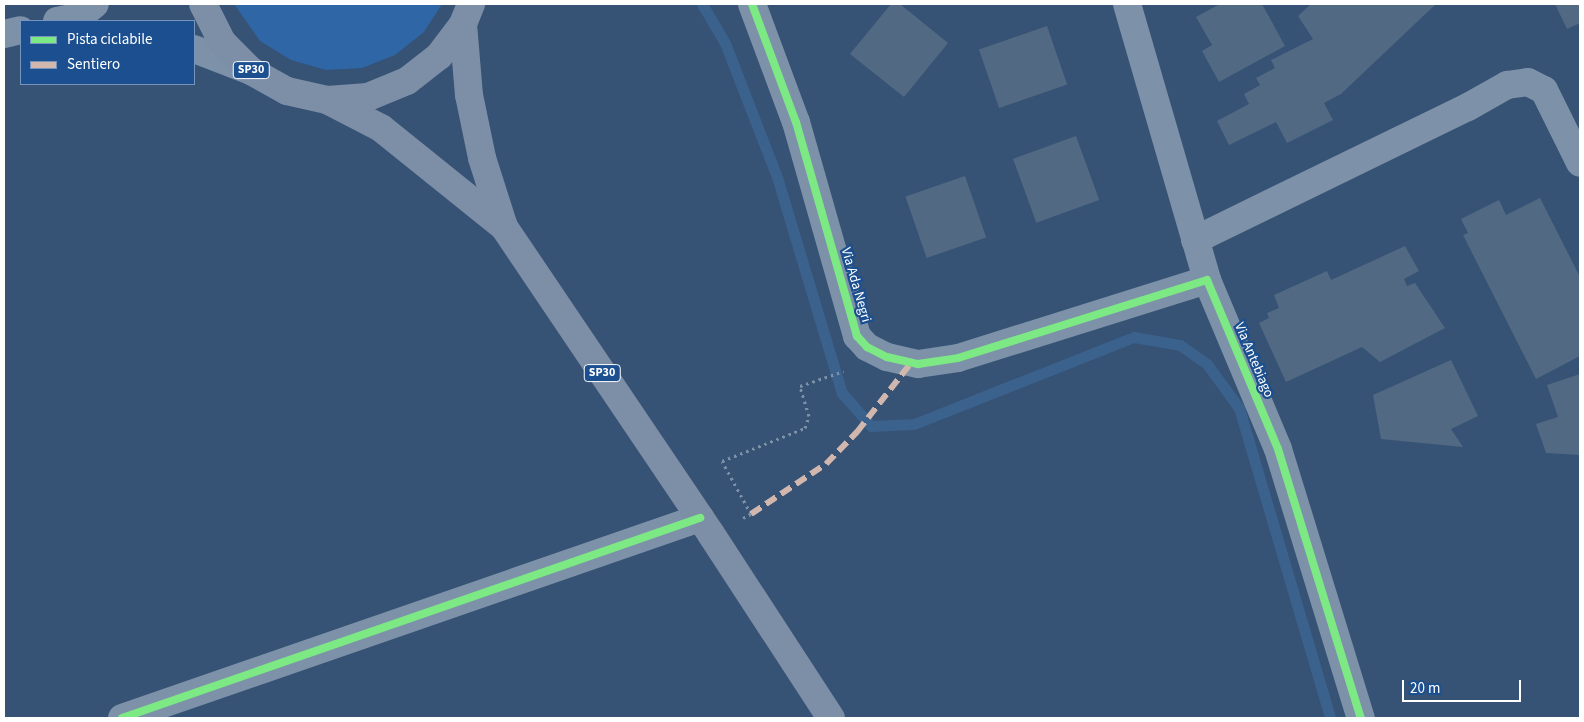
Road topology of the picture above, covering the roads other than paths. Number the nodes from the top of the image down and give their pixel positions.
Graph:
1 (202, 4) edge
2 (752, 4) edge
3 (1127, 4) edge
4 (467, 14) edge
5 (20, 30) edge
6 (4, 34) edge
7 (195, 49) edge
8 (251, 71) junction
9 (327, 100) junction
10 (1580, 163) edge
11 (504, 227) junction
12 (1196, 240) junction
13 (1207, 280) junction
14 (706, 526) junction
15 (122, 718) edge
16 (831, 718) edge
17 (1361, 718) edge

1 - 8 main road, SP30
2 - 13 street, Via Ada Negri
3 - 12 street, Via Antebiago
4 - 9 main road, SP30
4 - 11 main road, SP30
5 - 6 street
7 - 8 street
8 - 9 main road, SP30
9 - 11 main road, SP30
10 - 12 street
11 - 14 main road, SP30
12 - 13 street, Via Antebiago
13 - 17 street, Via Antebiago
14 - 15 street
14 - 16 main road, SP30

